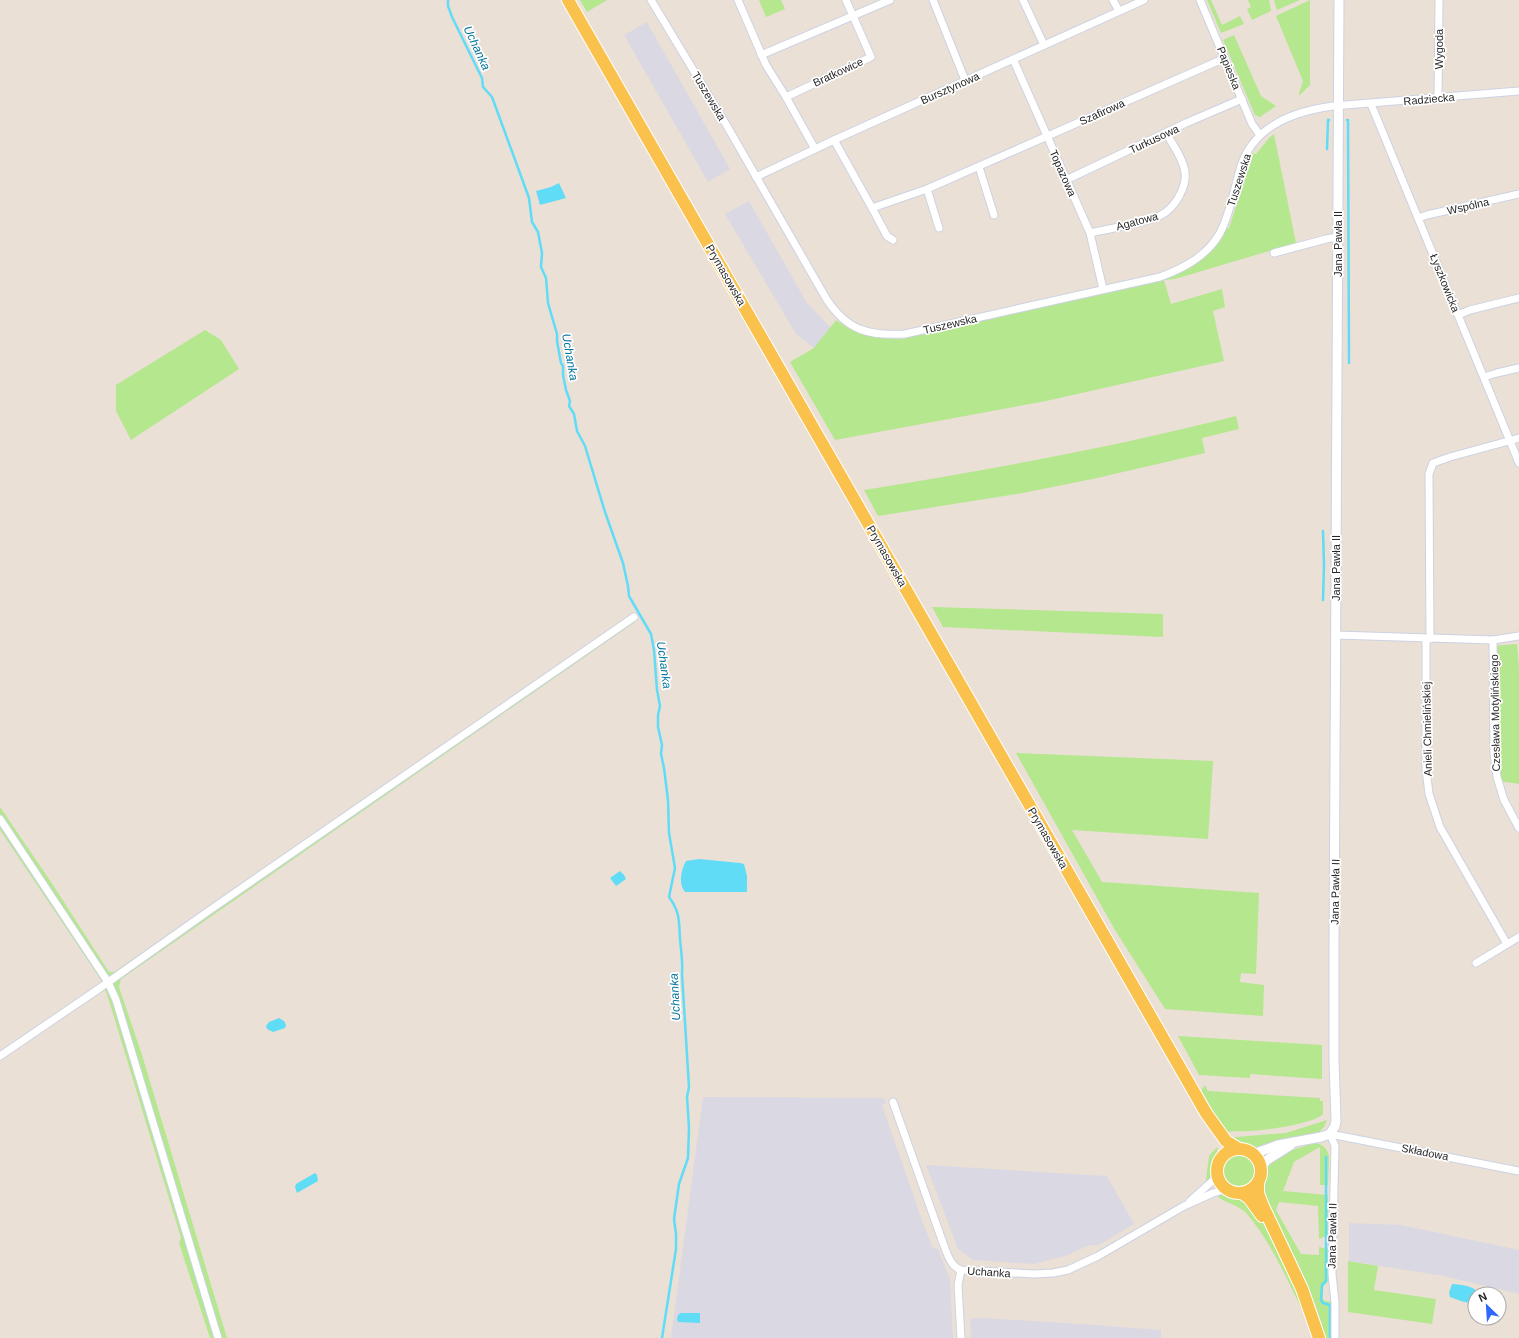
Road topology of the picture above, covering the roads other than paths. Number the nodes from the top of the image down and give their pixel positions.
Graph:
1 (568, 0) edge
2 (653, 0) edge
3 (738, 0) edge
4 (846, 0) edge
5 (890, 0) edge
6 (933, 0) edge
7 (1023, 0) edge
8 (1113, 0) edge
9 (1144, 0) edge
10 (1200, 0) edge
11 (1339, 0) edge
12 (1439, 0) edge
13 (1119, 11) junction
14 (853, 16) junction
15 (1044, 45) junction
16 (761, 55) junction
17 (1225, 58) junction
18 (1013, 59) junction
19 (966, 80) junction
20 (1519, 91) edge
21 (786, 97) junction
22 (1438, 99) junction
23 (1242, 100) junction
24 (1371, 104) junction
25 (1338, 106) junction
26 (1166, 133) junction
27 (1260, 135) junction
28 (1047, 137) junction
29 (834, 140) junction
30 (813, 146) junction
31 (979, 167) junction
32 (756, 177) junction
33 (1066, 180) junction
34 (927, 189) junction
35 (1519, 194) edge
36 (872, 208) junction
37 (994, 215) dead end
38 (1418, 218) junction
39 (939, 228) dead end
40 (1090, 233) junction
41 (1338, 237) junction
42 (893, 240) dead end
43 (1274, 253) dead end
44 (1104, 289) junction
45 (1519, 298) edge
46 (1458, 315) junction
47 (1519, 368) edge
48 (1484, 377) junction
49 (1519, 438) edge
50 (1510, 440) junction
51 (1519, 462) edge
52 (634, 617) dead end
53 (1336, 635) junction
54 (1519, 636) edge
55 (1428, 639) junction
56 (1493, 640) junction
57 (0, 819) edge
58 (1519, 828) edge
59 (1519, 937) edge
60 (1507, 944) junction
61 (1476, 963) dead end
62 (108, 982) junction
63 (0, 1056) edge
64 (893, 1102) dead end
65 (1206, 1113) junction
66 (1330, 1134) junction
67 (1297, 1142) junction
68 (1239, 1149) junction
69 (1253, 1154) junction
70 (1220, 1160) junction
71 (1261, 1167) junction
72 (1519, 1171) edge
73 (1218, 1176) junction
74 (1258, 1184) junction
75 (1228, 1189) junction
76 (1242, 1193) junction
77 (1184, 1206) junction
78 (1275, 1233) junction
79 (961, 1270) junction
80 (218, 1338) edge
81 (961, 1338) edge
82 (1319, 1338) edge
83 (1335, 1338) edge

1 - 65 main road, Prymasowska
2 - 32 street, Tuszewska
3 - 16 street
4 - 14 street, Bratkowice
5 - 14 street
6 - 19 street
7 - 15 street
8 - 13 street
9 - 13 street, Bursztynowa
10 - 17 street, Papieska
11 - 25 street, Jana Pawła II
12 - 22 street, Wygoda
13 - 15 street, Bursztynowa
14 - 16 street
14 - 21 street, Bratkowice
15 - 18 street, Bursztynowa
16 - 21 street
17 - 23 street, Papieska
17 - 28 street, Szafirowa
18 - 19 street, Bursztynowa
18 - 28 street, Topazowa
19 - 29 street, Bursztynowa
20 - 22 street, Radziecka
21 - 30 street
22 - 24 street, Radziecka
23 - 26 street, Turkusowa
23 - 27 street, Papieska
24 - 25 street, Radziecka
24 - 38 street, Łyszkowicka
25 - 27 street, Tuszewska
25 - 41 street, Jana Pawła II
26 - 33 street, Turkusowa
26 - 40 street, Agatowa
27 - 44 street, Tuszewska
28 - 31 street, Szafirowa
28 - 33 street, Topazowa
29 - 30 street, Bursztynowa
29 - 36 street
30 - 32 street, Bursztynowa
31 - 34 street, Szafirowa
31 - 37 street
32 - 44 street, Tuszewska
33 - 40 street, Topazowa
34 - 36 street, Szafirowa
34 - 39 street
35 - 38 street, Wspólna
36 - 42 street
38 - 46 street, Łyszkowicka
40 - 44 street, Topazowa
41 - 43 street
41 - 53 street, Jana Pawła II
45 - 46 street
46 - 48 street, Łyszkowicka
47 - 48 street
48 - 50 street, Łyszkowicka
49 - 50 street, Anieli Chmielińskiej
50 - 51 street, Łyszkowicka
50 - 55 street, Anieli Chmielińskiej
52 - 62 street
53 - 55 street
53 - 66 street, Jana Pawła II
54 - 56 street
55 - 56 street
55 - 60 street, Anieli Chmielińskiej
56 - 58 street, Czesława Motylińskiego
57 - 62 street
59 - 60 street
60 - 61 street
62 - 63 street
62 - 80 street
64 - 79 street, Uchanka
65 - 68 main road, Prymasowska
65 - 70 main road, Prymasowska
66 - 67 street
66 - 72 street, Składowa
66 - 83 street, Jana Pawła II
67 - 69 street
67 - 71 street
68 - 69 main road
68 - 70 main road
69 - 71 main road
70 - 73 main road
71 - 74 main road
73 - 75 main road
73 - 77 street, Uchanka
74 - 76 main road
74 - 78 main road
75 - 76 main road
75 - 77 street, Uchanka
76 - 78 main road
77 - 79 street, Uchanka
78 - 82 main road
79 - 81 street

